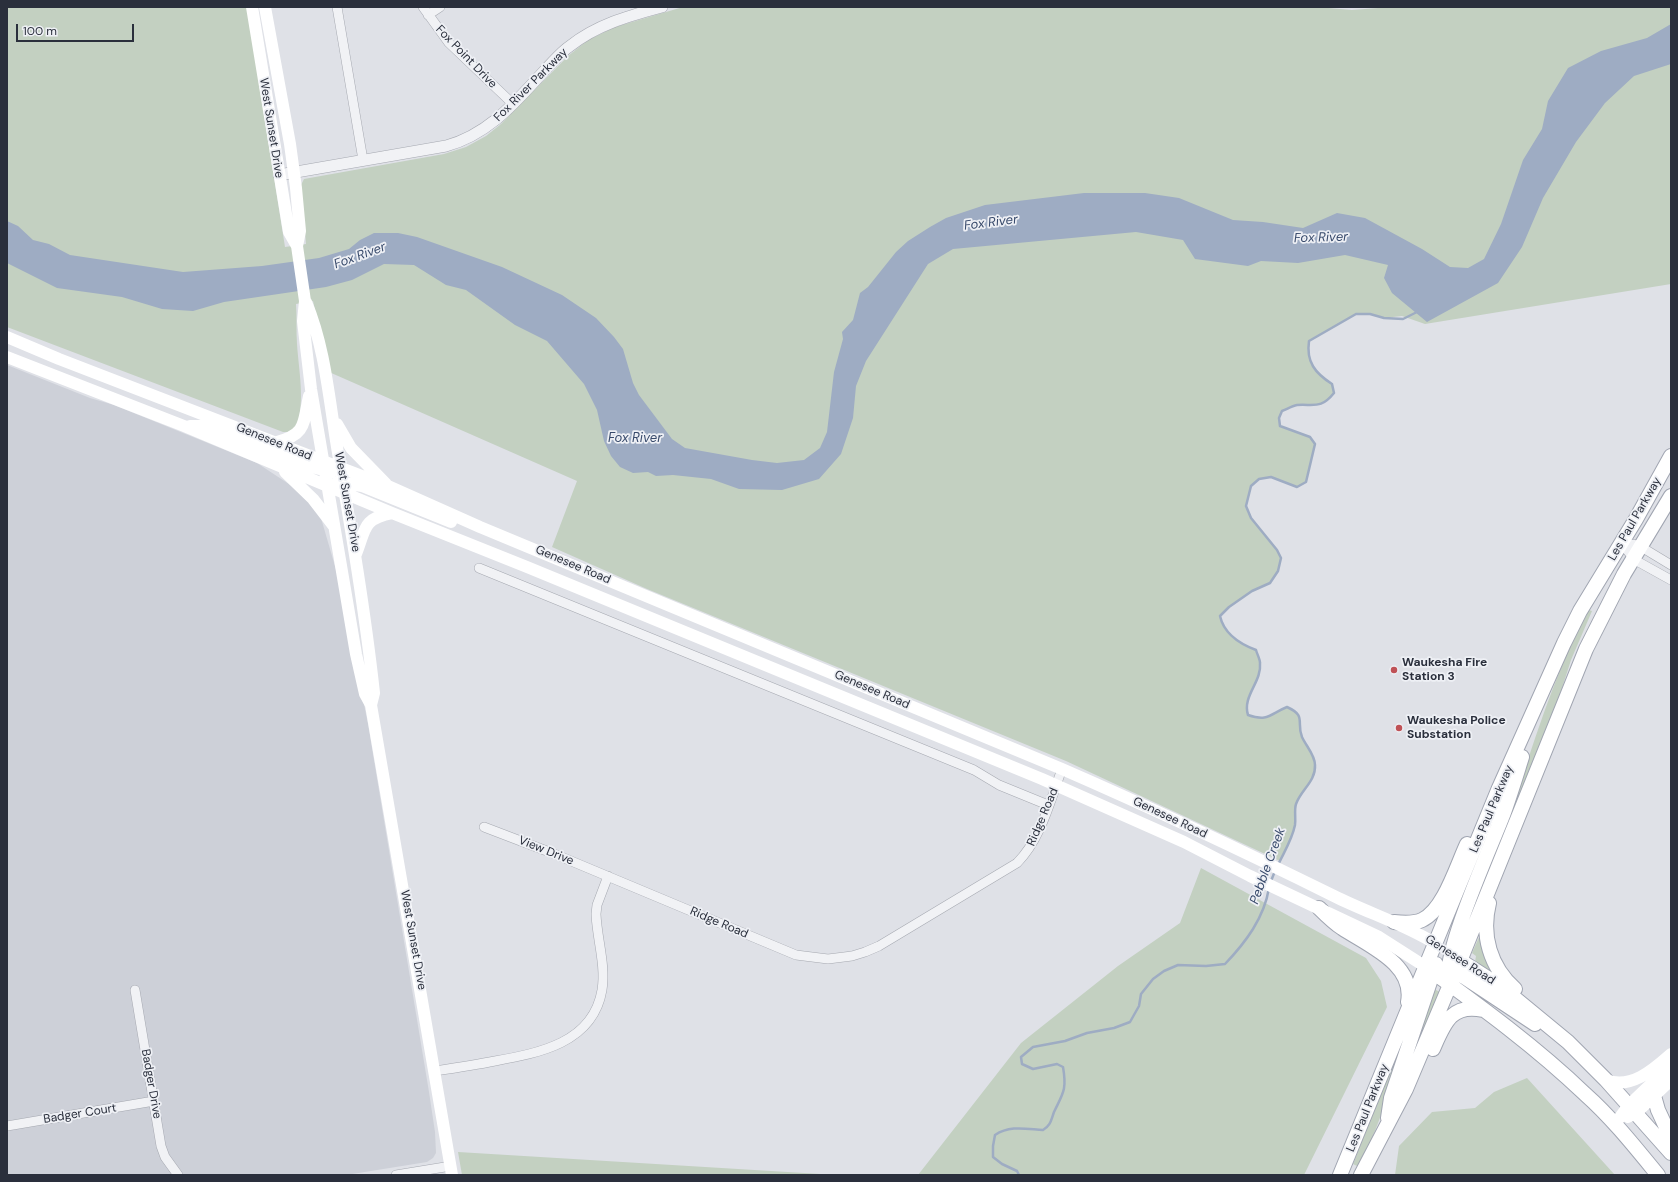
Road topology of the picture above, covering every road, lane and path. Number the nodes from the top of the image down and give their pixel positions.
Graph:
1 (252, 7) edge
2 (265, 7) edge
3 (337, 7) edge
4 (423, 7) edge
5 (440, 7) edge
6 (658, 8) edge
7 (428, 15) junction
8 (513, 104) junction
9 (363, 160) junction
10 (294, 172) junction
11 (279, 175) junction
12 (297, 246) junction
13 (305, 301) junction
14 (7, 337) edge
15 (7, 357) edge
16 (311, 389) junction
17 (332, 414) junction
18 (184, 426) junction
19 (277, 442) junction
20 (1671, 456) edge
21 (280, 467) junction
22 (324, 467) junction
23 (341, 468) junction
24 (388, 486) junction
25 (327, 487) junction
26 (344, 488) junction
27 (1671, 496) edge
28 (392, 513) junction
29 (334, 526) junction
30 (480, 527) junction
31 (1621, 543) junction
32 (1640, 546) junction
33 (356, 555) junction
34 (1633, 558) junction
35 (1671, 565) edge
36 (479, 568) dead end
37 (1671, 580) edge
38 (1550, 675) junction
39 (371, 705) junction
40 (1062, 769) junction
41 (1056, 785) junction
42 (1499, 788) junction
43 (1048, 805) junction
44 (484, 827) dead end
45 (1500, 862) junction
46 (608, 876) junction
47 (1319, 908) junction
48 (1394, 922) junction
49 (1436, 944) junction
50 (1445, 968) junction
51 (135, 990) dead end
52 (1483, 1010) junction
53 (1406, 1016) junction
54 (1565, 1040) junction
55 (1671, 1054) edge
56 (1671, 1065) edge
57 (435, 1071) junction
58 (1606, 1080) junction
59 (1671, 1080) edge
60 (1654, 1096) junction
61 (154, 1101) junction
62 (1633, 1109) junction
63 (1614, 1124) junction
64 (7, 1126) edge
65 (1385, 1132) junction
66 (1671, 1138) edge
67 (1671, 1153) edge
68 (452, 1170) edge
69 (178, 1175) edge
70 (396, 1175) edge
71 (1340, 1175) edge
72 (1361, 1175) edge
73 (1658, 1175) edge

1 - 11 main road, West Sunset Drive
2 - 10 main road, West Sunset Drive
3 - 9 street
4 - 7 street, Fox Point Drive
5 - 7 street
6 - 8 street, Fox River Parkway
7 - 8 street, Fox Point Drive
8 - 9 street, Fox River Parkway
9 - 10 street, Fox River Parkway
10 - 11 street, Fox River Parkway
10 - 12 main road, West Sunset Drive
11 - 12 main road, West Sunset Drive
12 - 13 main road, West Sunset Drive
13 - 16 main road, West Sunset Drive
13 - 17 main road, West Sunset Drive
14 - 19 main road, Genesee Road
15 - 18 main road, Genesee Road
16 - 19 main road
16 - 22 main road, West Sunset Drive
17 - 23 main road, West Sunset Drive
17 - 24 main road
18 - 21 main road, Genesee Road
18 - 22 main road
19 - 22 main road, Genesee Road
20 - 31 main road, Les Paul Parkway
21 - 25 main road, Genesee Road
21 - 29 main road
22 - 23 main road, Genesee Road
22 - 25 main road, West Sunset Drive
23 - 24 main road, Genesee Road
23 - 26 main road, West Sunset Drive
24 - 30 main road, Genesee Road
25 - 26 main road, Genesee Road
25 - 29 main road, West Sunset Drive
26 - 28 main road, Genesee Road
26 - 30 main road
26 - 33 main road, West Sunset Drive
27 - 32 main road, Les Paul Parkway
28 - 33 main road
28 - 41 main road, Genesee Road
29 - 39 main road, West Sunset Drive
30 - 40 main road, Genesee Road
31 - 32 street
31 - 34 street
31 - 38 main road, Les Paul Parkway
32 - 34 main road, Les Paul Parkway
32 - 35 street
33 - 39 main road, West Sunset Drive
34 - 37 street
34 - 45 main road, Les Paul Parkway
36 - 43 street
38 - 42 main road, Les Paul Parkway
38 - 50 main road
39 - 57 main road, West Sunset Drive
40 - 41 street, Ridge Road
40 - 48 main road, Genesee Road
41 - 43 street, Ridge Road
41 - 47 main road, Genesee Road
42 - 48 main road
42 - 49 main road, Les Paul Parkway
43 - 46 street, Ridge Road
44 - 46 street, View Drive
45 - 50 main road, Les Paul Parkway
45 - 54 main road
46 - 57 street
47 - 50 main road, Genesee Road
47 - 53 main road
48 - 49 main road, Genesee Road
49 - 50 main road, Les Paul Parkway
49 - 50 main road, Genesee Road
50 - 52 main road, Genesee Road
50 - 53 main road, Les Paul Parkway
50 - 54 main road, Genesee Road
50 - 65 main road, Les Paul Parkway
50 - 65 main road
51 - 61 street, Badger Drive
52 - 63 main road, Genesee Road
52 - 65 main road
53 - 71 main road, Les Paul Parkway
54 - 58 main road, Genesee Road
55 - 58 main road
56 - 62 main road
57 - 68 main road, West Sunset Drive
58 - 62 main road, Genesee Road
59 - 60 main road
60 - 62 main road
60 - 66 main road
61 - 64 street, Badger Court
61 - 69 street, Badger Drive
62 - 63 main road
62 - 67 main road, Genesee Road
63 - 73 main road, Genesee Road
65 - 72 main road, Les Paul Parkway
68 - 70 street

